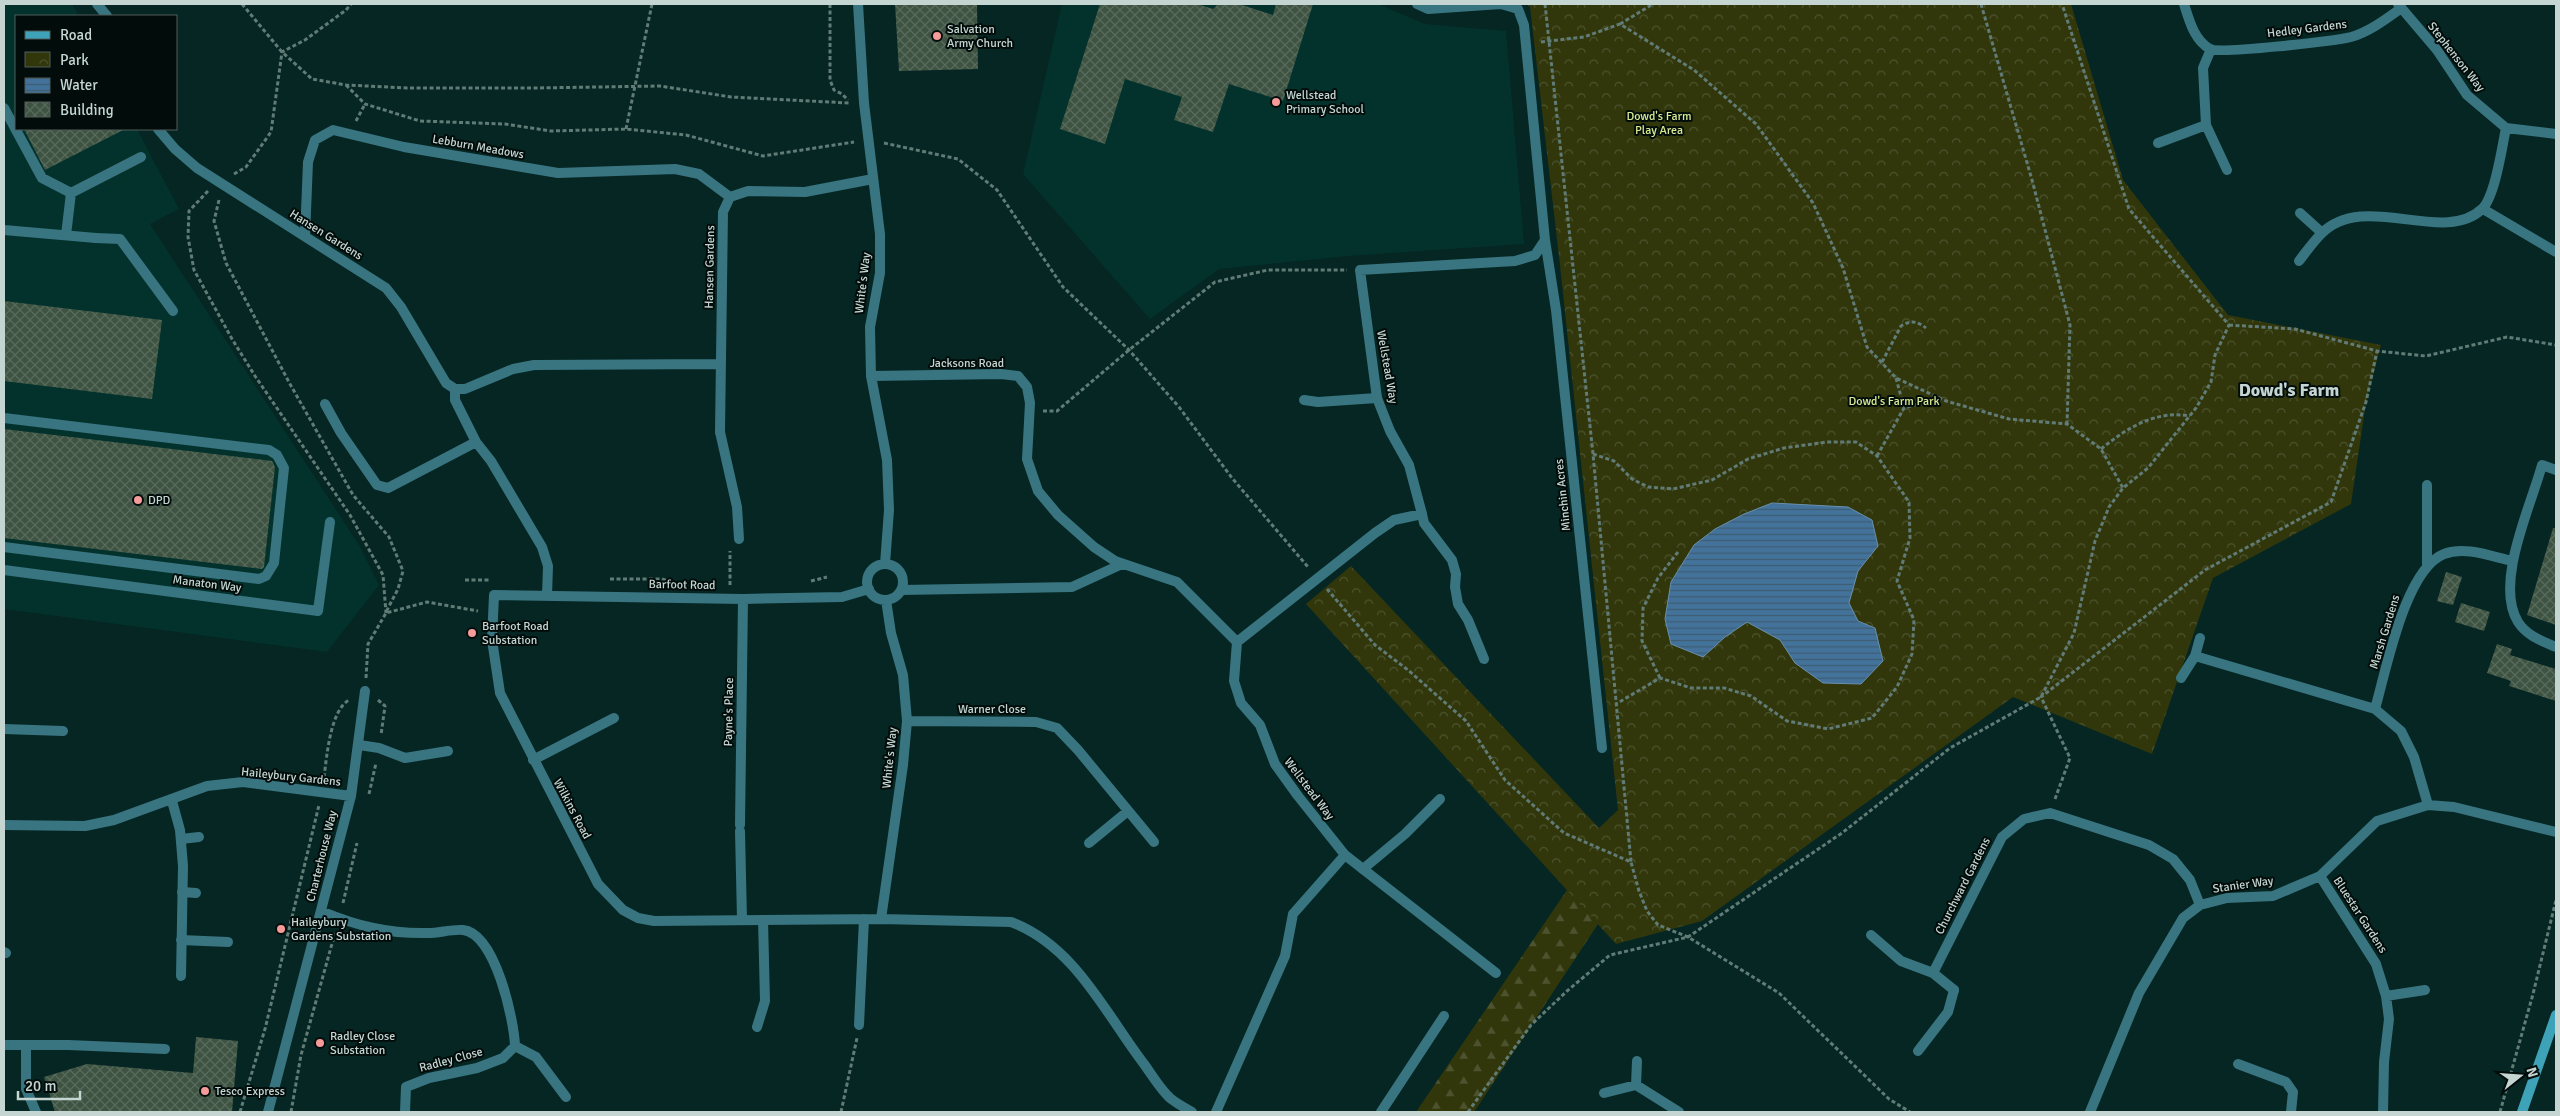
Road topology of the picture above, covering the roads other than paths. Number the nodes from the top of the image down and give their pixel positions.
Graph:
1 (97, 4) edge
2 (858, 4) edge
3 (1417, 4) edge
4 (1501, 4) edge
5 (2184, 4) edge
6 (2399, 6) edge
7 (106, 15) edge
8 (2211, 49) junction
9 (4, 108) edge
10 (2206, 125) junction
11 (15, 128) edge
12 (2506, 128) junction
13 (16, 130) edge
14 (159, 130) edge
15 (2556, 134) edge
16 (2158, 143) dead end
17 (140, 157) dead end
18 (2227, 170) dead end
19 (873, 178) junction
20 (71, 193) junction
21 (730, 197) junction
22 (2483, 209) junction
23 (2300, 213) dead end
24 (4, 230) edge
25 (2322, 232) junction
26 (66, 235) junction
27 (304, 236) junction
28 (1545, 240) junction
29 (2556, 252) edge
30 (2299, 261) dead end
31 (173, 311) dead end
32 (720, 364) junction
33 (872, 376) junction
34 (455, 389) junction
35 (1377, 398) junction
36 (1304, 400) dead end
37 (325, 404) dead end
38 (4, 418) edge
39 (476, 442) junction
40 (2556, 470) edge
41 (2427, 485) dead end
42 (1422, 514) junction
43 (330, 522) dead end
44 (739, 539) road end
45 (4, 547) edge
46 (2512, 561) junction
47 (885, 564) junction
48 (1122, 564) junction
49 (2427, 564) junction
50 (4, 570) edge
51 (869, 589) junction
52 (901, 590) junction
53 (494, 595) joint
54 (547, 596) junction
55 (744, 599) junction
56 (886, 600) junction
57 (2200, 638) dead end
58 (1237, 642) junction
59 (2556, 647) edge
60 (2194, 656) junction
61 (1484, 659) dead end
62 (2181, 678) dead end
63 (365, 691) road end
64 (2375, 709) junction
65 (614, 718) dead end
66 (906, 721) junction
67 (4, 729) edge
68 (63, 731) dead end
69 (360, 745) junction
70 (1602, 748) dead end
71 (448, 751) dead end
72 (533, 760) junction
73 (350, 796) junction
74 (1440, 799) dead end
75 (172, 801) junction
76 (2428, 805) junction
77 (1128, 811) junction
78 (4, 825) edge
79 (2556, 832) edge
80 (199, 837) dead end
81 (181, 839) junction
82 (1154, 842) dead end
83 (1089, 843) dead end
84 (1345, 855) junction
85 (1363, 870) junction
86 (2320, 876) junction
87 (182, 892) junction
88 (196, 893) dead end
89 (2200, 905) junction
90 (321, 912) junction
91 (864, 919) junction
92 (881, 919) junction
93 (742, 920) junction
94 (763, 920) junction
95 (1871, 935) dead end
96 (181, 940) junction
97 (228, 942) dead end
98 (1933, 972) junction
99 (1496, 973) dead end
100 (181, 976) dead end
101 (2425, 990) dead end
102 (2386, 996) junction
103 (2556, 1015) edge
104 (1444, 1016) dead end
105 (860, 1025) road end
106 (756, 1027) dead end
107 (4, 1044) edge
108 (26, 1046) junction
109 (514, 1046) junction
110 (165, 1049) dead end
111 (1918, 1051) dead end
112 (1636, 1061) dead end
113 (2238, 1064) dead end
114 (1636, 1085) junction
115 (1604, 1093) dead end
116 (566, 1098) dead end
117 (36, 1112) edge
118 (268, 1112) edge
119 (405, 1112) edge
120 (1192, 1112) edge
121 (1216, 1112) edge
122 (1381, 1112) edge
123 (1679, 1112) edge
124 (2090, 1112) edge
125 (2292, 1112) edge
126 (2383, 1112) edge
127 (2522, 1112) edge

1 - 7 street
2 - 19 street, White's Way
3 - 4 street
4 - 28 street
5 - 8 street
6 - 8 street, Hedley Gardens
6 - 12 street, Stephenson Way
8 - 10 street
9 - 11 street
10 - 16 street
10 - 18 street
12 - 15 street
12 - 22 street
13 - 20 street
14 - 27 street, Hansen Gardens
17 - 20 street
19 - 21 street
19 - 33 street, White's Way
20 - 26 street
21 - 27 street, Lebburn Meadows
21 - 32 street, Hansen Gardens
22 - 25 street
22 - 29 street
23 - 25 street
24 - 26 street
25 - 30 street
26 - 31 street
27 - 34 street, Hansen Gardens
28 - 35 street, Wellstead Way
28 - 70 street, Minchin Acres
32 - 34 street
32 - 44 street, Hansen Gardens
33 - 47 street, White's Way
33 - 48 street, Jacksons Road
34 - 39 street, Hansen Gardens
35 - 36 street
35 - 42 street, Wellstead Way
37 - 39 street
38 - 45 street
39 - 54 street, Hansen Gardens
40 - 46 street
41 - 49 street
42 - 58 street
42 - 61 street, Wellstead Way
43 - 50 street, Manaton Way
46 - 49 street
46 - 59 street
47 - 51 street
47 - 52 street
48 - 52 street
48 - 58 street, Jacksons Road
49 - 64 street, Marsh Gardens
51 - 55 street, Barfoot Road
51 - 56 street
52 - 56 street
53 - 54 street, Barfoot Road
53 - 72 street, Wilkins Road
54 - 55 street, Barfoot Road
55 - 93 street, Payne's Place
56 - 66 street, White's Way
57 - 60 street
58 - 84 street, Wellstead Way
60 - 62 street
60 - 64 street
63 - 69 street, Charterhouse Way
64 - 76 street
65 - 72 street
66 - 77 street, Warner Close
66 - 92 street, White's Way
67 - 68 street
69 - 71 street
69 - 73 street, Charterhouse Way
72 - 93 street, Wilkins Road
73 - 75 street, Haileybury Gardens
73 - 90 street, Charterhouse Way
74 - 85 street
75 - 78 street, Haileybury Gardens
75 - 81 street
76 - 79 street, Stanier Way
76 - 86 street, Stanier Way
77 - 82 street, Warner Close
77 - 83 street
80 - 81 street
81 - 87 street
84 - 85 street, Wellstead Way
84 - 121 street
85 - 99 street, Wellstead Way
86 - 89 street, Stanier Way
86 - 102 street, Bluestar Gardens
87 - 88 street
87 - 96 street
89 - 98 street, Churchward Gardens
89 - 124 street, Stanier Way
90 - 109 street
90 - 118 street, Charterhouse Way
91 - 92 street, Wilkins Road
91 - 94 street, Wilkins Road
91 - 105 street
92 - 120 street
93 - 94 street, Wilkins Road
94 - 106 street
95 - 98 street
96 - 97 street
96 - 100 street
98 - 111 street
101 - 102 street
102 - 126 street, Bluestar Gardens
103 - 127 street
104 - 122 street
107 - 108 street
108 - 110 street
108 - 117 street
109 - 116 street
109 - 119 street, Radley Close
112 - 114 street
113 - 125 street
114 - 115 street
114 - 123 street

